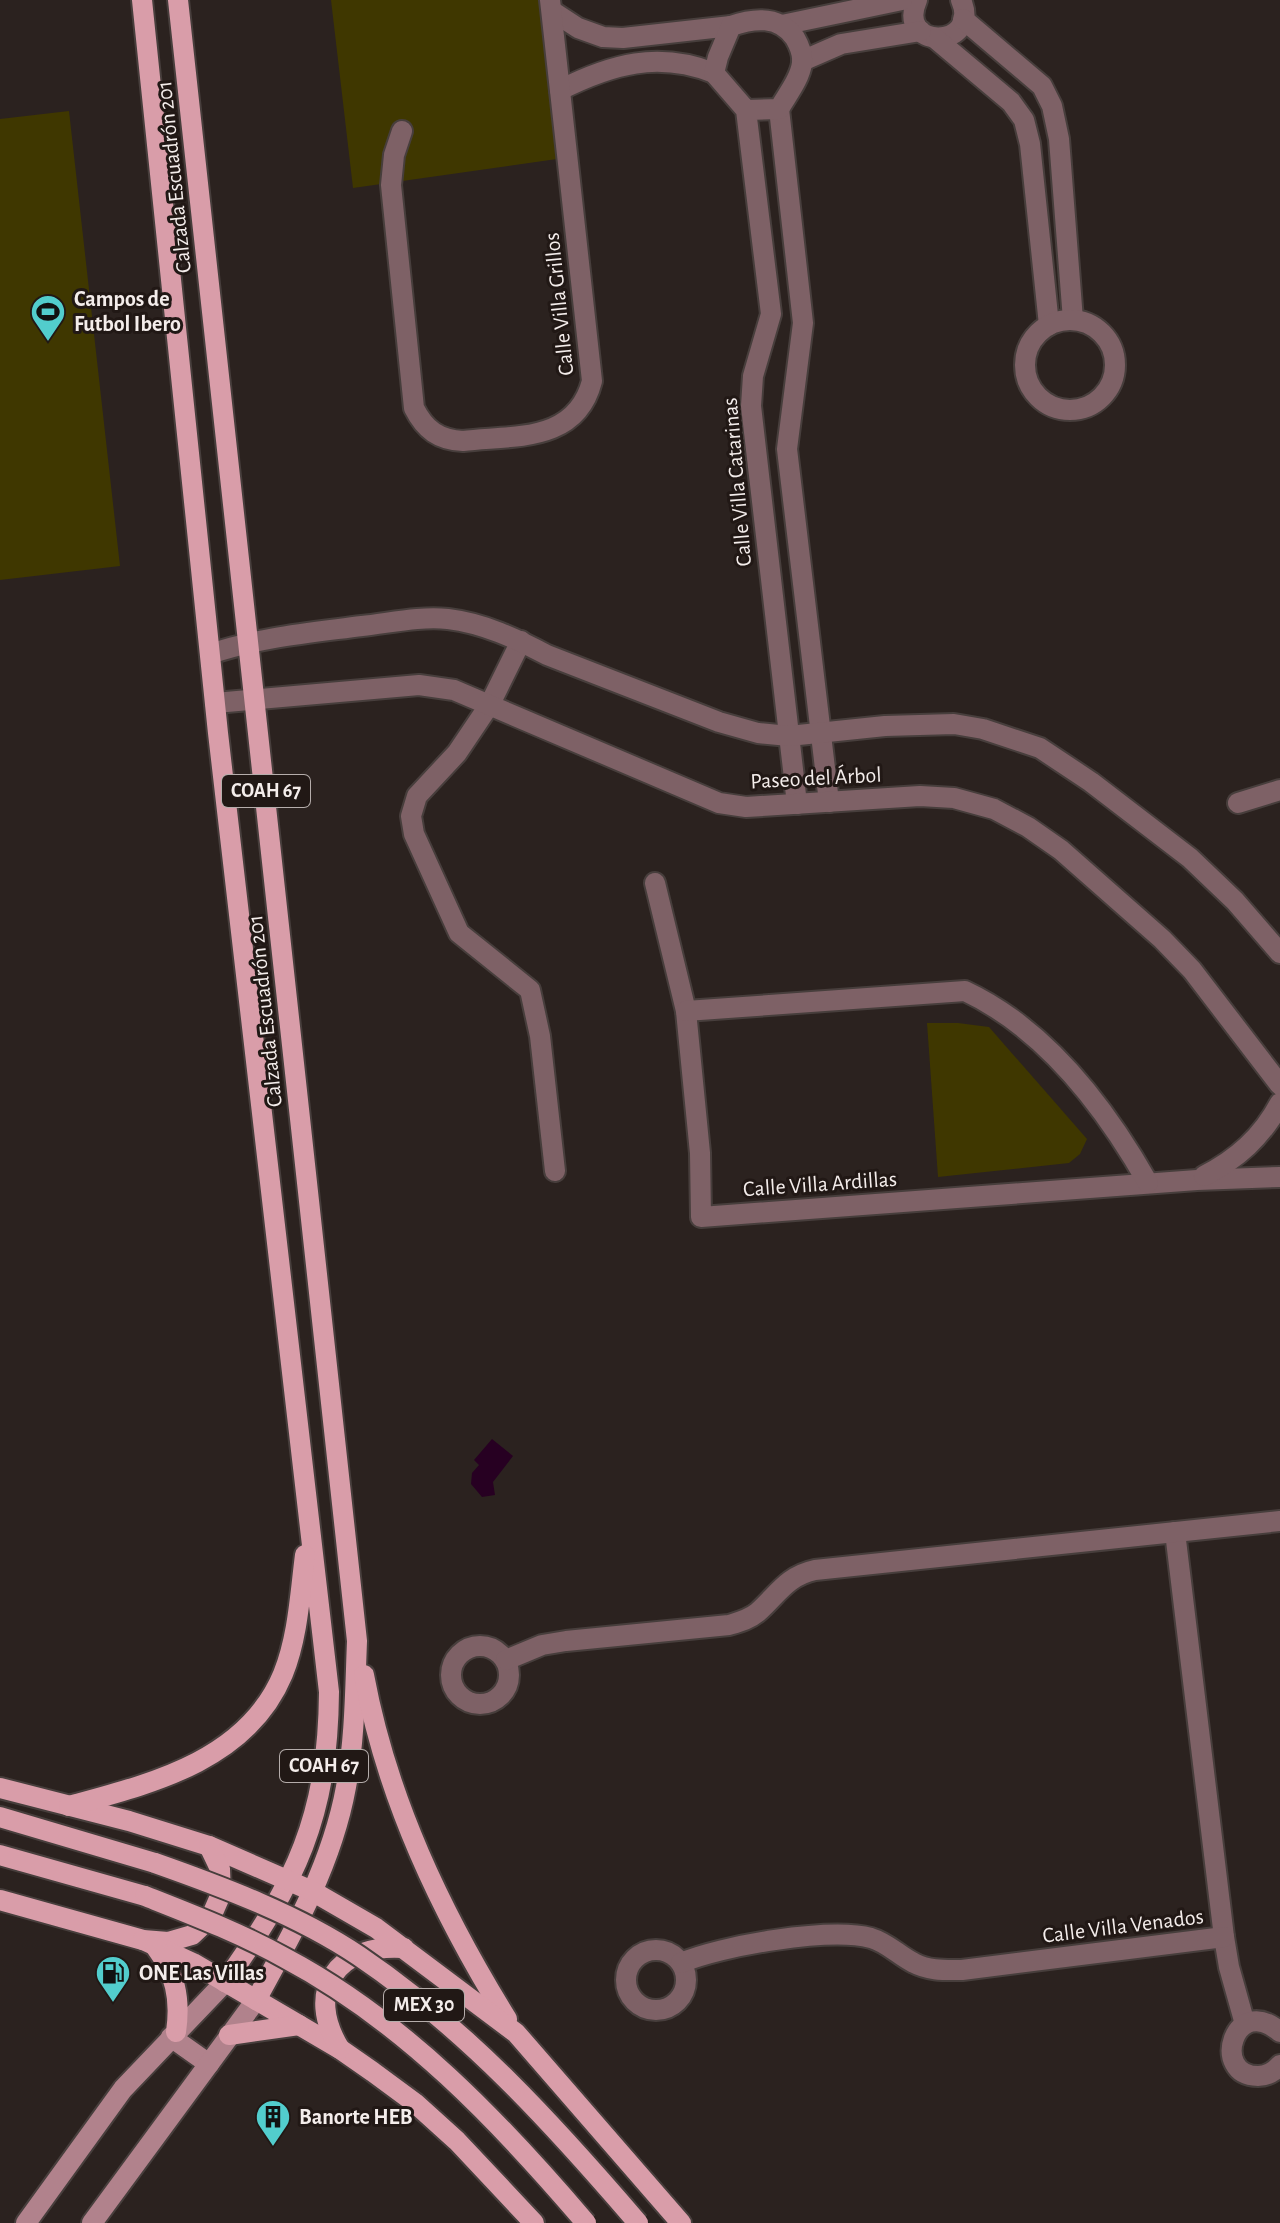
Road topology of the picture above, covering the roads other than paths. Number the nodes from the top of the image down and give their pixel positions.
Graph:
1 (142, 0) edge
2 (178, 0) edge
3 (902, 0) edge
4 (917, 0) edge
5 (551, 6) edge
6 (962, 10) edge
7 (782, 25) junction
8 (731, 26) junction
9 (928, 35) junction
10 (802, 61) junction
11 (714, 73) junction
12 (560, 90) junction
13 (779, 109) junction
14 (746, 110) junction
15 (402, 131) dead end
16 (1073, 320) junction
17 (1049, 325) junction
18 (250, 641) junction
19 (521, 641) junction
20 (210, 654) junction
21 (256, 699) junction
22 (215, 703) junction
23 (490, 704) junction
24 (820, 733) junction
25 (789, 736) junction
26 (1280, 790) edge
27 (829, 802) junction
28 (1238, 803) dead end
29 (797, 804) junction
30 (655, 883) dead end
31 (1280, 953) edge
32 (686, 1011) junction
33 (1280, 1085) edge
34 (1280, 1103) edge
35 (555, 1171) dead end
36 (1280, 1177) edge
37 (1197, 1180) junction
38 (1148, 1183) junction
39 (1280, 1521) edge
40 (308, 1527) junction
41 (1175, 1532) junction
42 (357, 1641) junction
43 (506, 1660) dead end
44 (0, 1788) edge
45 (68, 1807) junction
46 (0, 1817) edge
47 (209, 1846) junction
48 (0, 1855) edge
49 (290, 1881) junction
50 (312, 1891) junction
51 (0, 1900) edge
52 (1224, 1937) junction
53 (149, 1943) junction
54 (404, 1948) junction
55 (681, 1963) dead end
56 (225, 1982) junction
57 (256, 2000) junction
58 (1245, 2024) junction
59 (299, 2025) junction
60 (1280, 2032) edge
61 (516, 2033) junction
62 (174, 2034) junction
63 (229, 2035) junction
64 (340, 2049) junction
65 (209, 2064) junction
66 (1280, 2065) edge
67 (26, 2223) edge
68 (92, 2223) edge
69 (534, 2223) edge
70 (586, 2223) edge
71 (638, 2223) edge
72 (681, 2223) edge

1 - 20 main road, Calzada Escuadrón 201 / COAH 67
2 - 18 main road, Calzada Escuadrón 201 / COAH 67
3 - 7 street
4 - 9 street
5 - 8 street
5 - 12 street, Calle Villa Grillos
6 - 9 street
6 - 16 street
7 - 8 street
7 - 10 street
8 - 11 street
9 - 10 street
9 - 17 street
10 - 13 street
11 - 12 street
11 - 14 street
12 - 15 street, Calle Villa Grillos
13 - 14 street
13 - 24 street
14 - 25 street, Calle Villa Catarinas
16 - 17 street
16 - 17 street
18 - 19 street, Paseo del Árbol
18 - 20 street, Paseo del Árbol
18 - 21 main road, Calzada Escuadrón 201 / COAH 67
19 - 23 street
19 - 25 street, Paseo del Árbol
20 - 22 main road, Calzada Escuadrón 201 / COAH 67
21 - 22 street, Paseo del Árbol
21 - 23 street, Paseo del Árbol
21 - 42 main road, Calzada Escuadrón 201 / COAH 67
22 - 40 main road, Calzada Escuadrón 201 / COAH 67
23 - 29 street, Paseo del Árbol
23 - 35 street
24 - 25 street, Paseo del Árbol
24 - 27 street
24 - 31 street, Paseo del Árbol
25 - 29 street, Calle Villa Catarinas
26 - 28 street
27 - 29 street, Paseo del Árbol
27 - 33 street, Paseo del Árbol
30 - 32 street, Calle Villa Ardillas
32 - 38 street
32 - 38 street, Calle Villa Ardillas
34 - 37 street, Calle Villa Ardillas
36 - 37 street, Calle Villa Ardillas
37 - 38 street, Calle Villa Ardillas
39 - 41 street
40 - 45 main road
40 - 49 main road, Calzada Escuadrón 201 / COAH 67
41 - 43 street
41 - 52 street, Calle Villa Venados
42 - 50 main road, Calzada Escuadrón 201 / COAH 67
42 - 61 main road
44 - 45 main road
45 - 47 main road
46 - 71 main road, MEX 30, bridge
47 - 49 main road
47 - 53 main road
48 - 70 main road, MEX 30, bridge
49 - 50 main road
49 - 56 main road, Calzada Escuadrón 201 / COAH 67
50 - 54 main road
50 - 57 main road, Calzada Escuadrón 201 / COAH 67
51 - 53 main road
52 - 55 street, Calle Villa Venados
52 - 58 street
53 - 56 main road
53 - 62 main road
54 - 61 main road
54 - 64 main road
56 - 57 main road
56 - 62 main road, COAH 67
57 - 59 main road
57 - 63 main road, COAH 67
58 - 60 street
58 - 66 street
59 - 63 main road
59 - 64 main road
61 - 72 main road
62 - 65 main road
62 - 67 main road, COAH 67
63 - 65 main road, COAH 67
64 - 69 main road
65 - 68 main road, COAH 67

